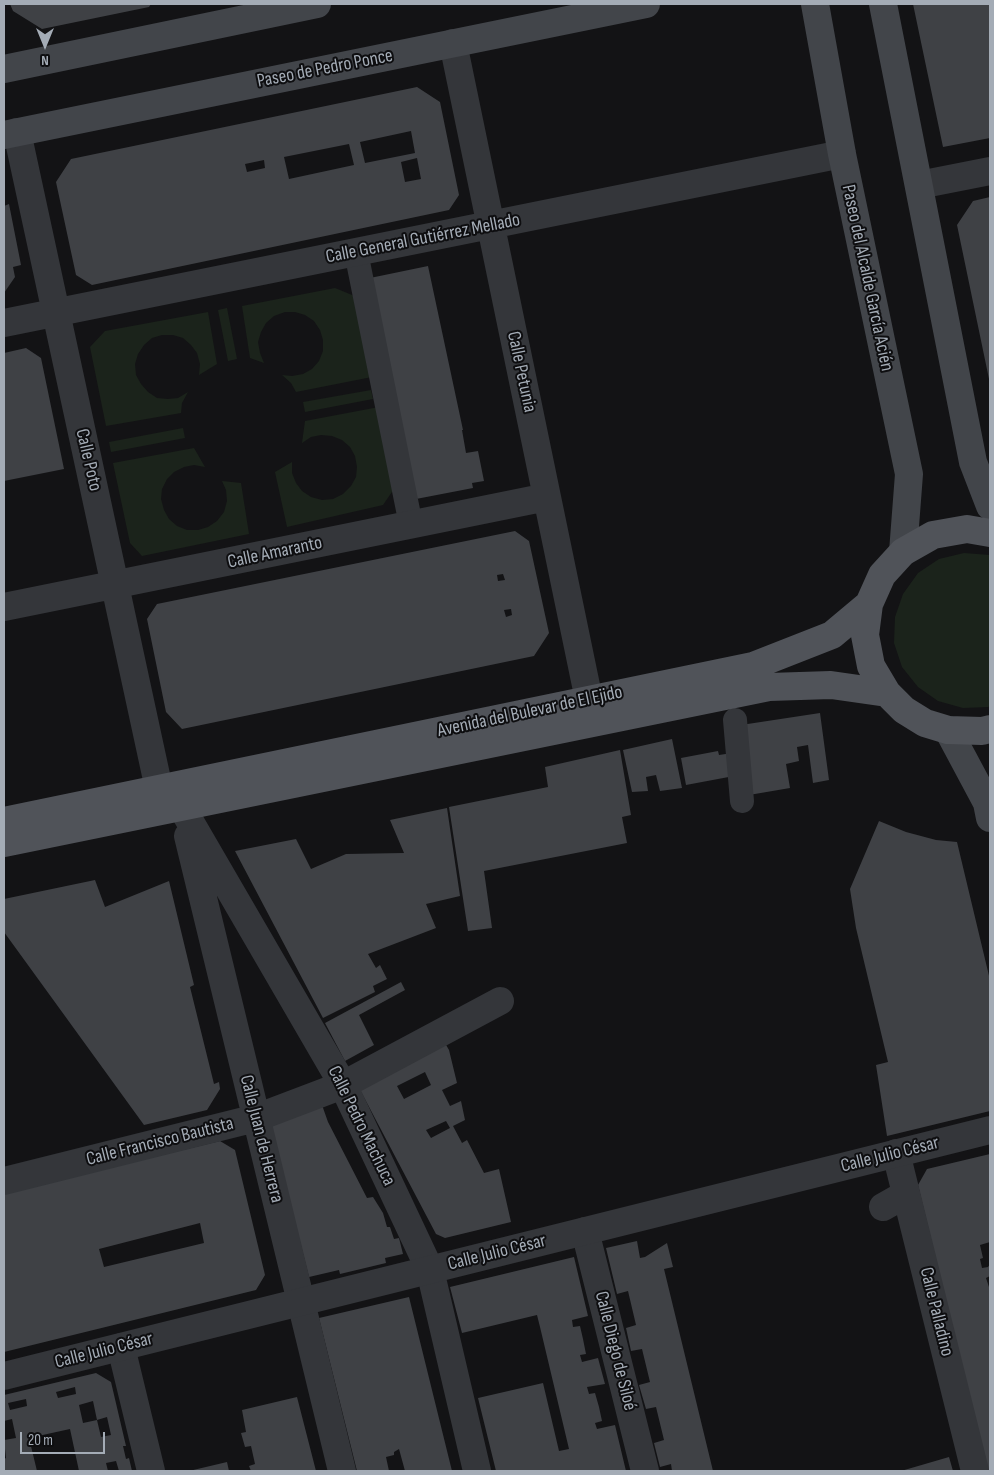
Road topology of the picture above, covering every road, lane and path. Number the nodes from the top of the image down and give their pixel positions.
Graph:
1 (318, 4) edge
2 (646, 4) edge
3 (815, 4) edge
4 (883, 4) edge
5 (453, 43) junction
6 (4, 69) edge
7 (10, 133) edge
8 (842, 154) junction
9 (990, 171) edge
10 (919, 185) junction
11 (491, 225) junction
12 (356, 252) junction
13 (55, 313) junction
14 (4, 323) edge
15 (547, 497) junction
16 (990, 506) edge
17 (411, 525) junction
18 (990, 533) edge
19 (903, 552) junction
20 (116, 586) junction
21 (869, 604) junction
22 (4, 608) edge
23 (887, 694) junction
24 (589, 700) junction
25 (735, 720) dead end
26 (990, 729) edge
27 (948, 730) junction
28 (172, 793) junction
29 (742, 801) dead end
30 (990, 818) edge
31 (4, 821) edge
32 (4, 842) edge
33 (500, 1001) dead end
34 (344, 1085) junction
35 (256, 1118) junction
36 (990, 1130) edge
37 (896, 1154) junction
38 (4, 1181) edge
39 (585, 1231) junction
40 (430, 1270) junction
41 (301, 1302) junction
42 (121, 1347) junction
43 (4, 1376) edge
44 (151, 1471) edge
45 (342, 1471) edge
46 (477, 1471) edge
47 (645, 1471) edge
48 (975, 1471) edge

1 - 6 main road
2 - 5 main road, Paseo de Pedro Ponce
3 - 8 main road, Paseo del Alcalde García Acién
4 - 10 main road
5 - 7 main road, Paseo de Pedro Ponce
5 - 11 street, Calle Petunia
7 - 13 street, Calle Poto
8 - 11 street, Calle General Gutiérrez Mellado
8 - 19 main road, Paseo del Alcalde García Acién
9 - 10 street
10 - 16 main road
11 - 12 street, Calle General Gutiérrez Mellado
11 - 15 street, Calle Petunia
12 - 13 street, Calle General Gutiérrez Mellado
12 - 17 street
13 - 14 street, Calle General Gutiérrez Mellado
13 - 20 street, Calle Poto
15 - 17 street, Calle Amaranto
15 - 24 street, Calle Petunia
17 - 20 street, Calle Amaranto
18 - 19 main road
19 - 21 main road
20 - 22 street, Calle Amaranto
20 - 28 street, Calle Poto
21 - 23 main road
21 - 24 main road, Avenida del Bulevar de El Ejido
23 - 27 main road
23 - 28 main road, Avenida del Bulevar de El Ejido
24 - 28 main road, Avenida del Bulevar de El Ejido
25 - 29 street
26 - 27 main road
27 - 30 main road
28 - 31 main road, Avenida del Bulevar de El Ejido
28 - 32 main road, Avenida del Bulevar de El Ejido
28 - 34 street, Calle Pedro Machuca
28 - 35 street, Calle Juan de Herrera
33 - 34 street, Calle Francisco Bautista
34 - 35 street, Calle Francisco Bautista
34 - 40 street, Calle Pedro Machuca
35 - 38 street, Calle Francisco Bautista
35 - 41 street, Calle Juan de Herrera
36 - 37 street, Calle Julio César
37 - 39 street, Calle Julio César
37 - 48 street, Calle Palladino
39 - 40 street, Calle Julio César
39 - 47 street, Calle Diego de Siloé
40 - 41 street, Calle Julio César
40 - 46 street, Calle Pedro Machuca
41 - 42 street, Calle Julio César
41 - 45 street, Calle Juan de Herrera
42 - 43 street, Calle Julio César
42 - 44 street

